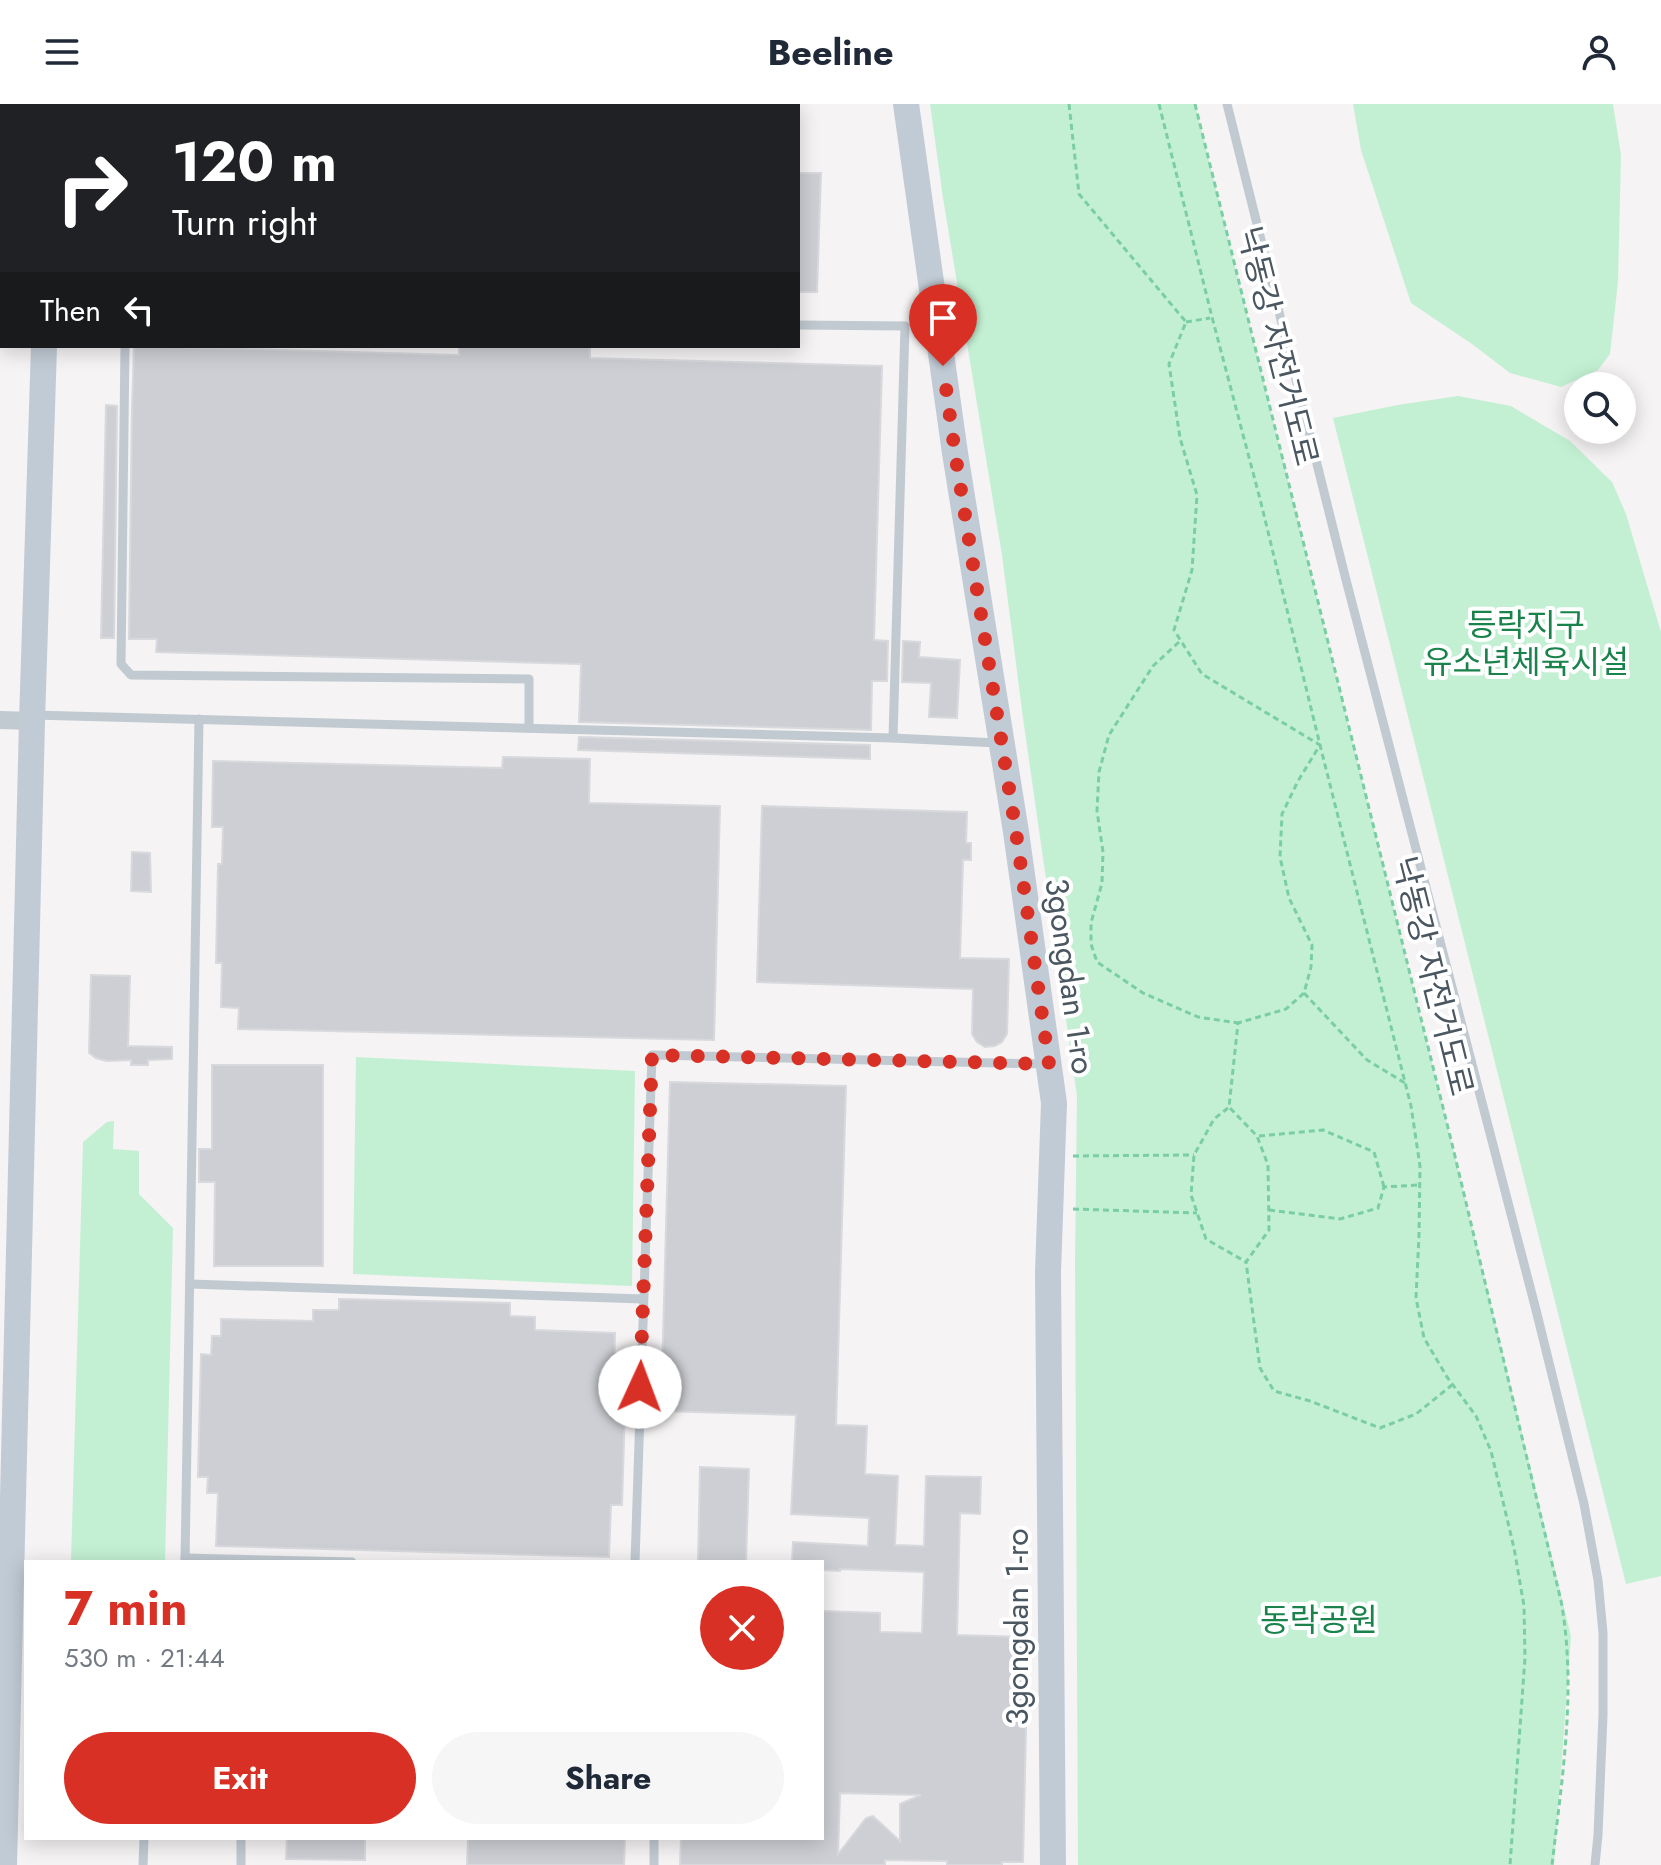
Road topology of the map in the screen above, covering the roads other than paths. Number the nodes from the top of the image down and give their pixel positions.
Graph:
1 (906, 104) edge
2 (1227, 104) edge
3 (800, 325) edge
4 (44, 348) edge
5 (125, 348) edge
6 (32, 718) junction
7 (199, 719) junction
8 (0, 720) edge
9 (529, 728) junction
10 (893, 738) junction
11 (1001, 743) junction
12 (1049, 1064) junction
13 (190, 1284) junction
14 (643, 1299) junction
15 (185, 1560) edge
16 (635, 1560) edge
17 (3, 1821) edge
18 (144, 1840) edge
19 (241, 1840) edge
20 (654, 1840) edge
21 (4, 1865) edge
22 (143, 1865) edge
23 (241, 1865) edge
24 (654, 1865) edge
25 (1053, 1865) edge
26 (1595, 1865) edge

1 - 11 street, 3gongdan 1-ro
2 - 26 lane
3 - 10 lane
4 - 6 street
5 - 9 lane
6 - 7 lane
6 - 8 street
6 - 17 street
7 - 9 lane
7 - 13 lane
9 - 10 lane
10 - 11 lane
11 - 12 street, 3gongdan 1-ro
12 - 14 lane
12 - 25 street, 3gongdan 1-ro
13 - 14 lane
13 - 15 lane
14 - 16 lane
17 - 21 street
18 - 22 lane
19 - 23 lane
20 - 24 lane

